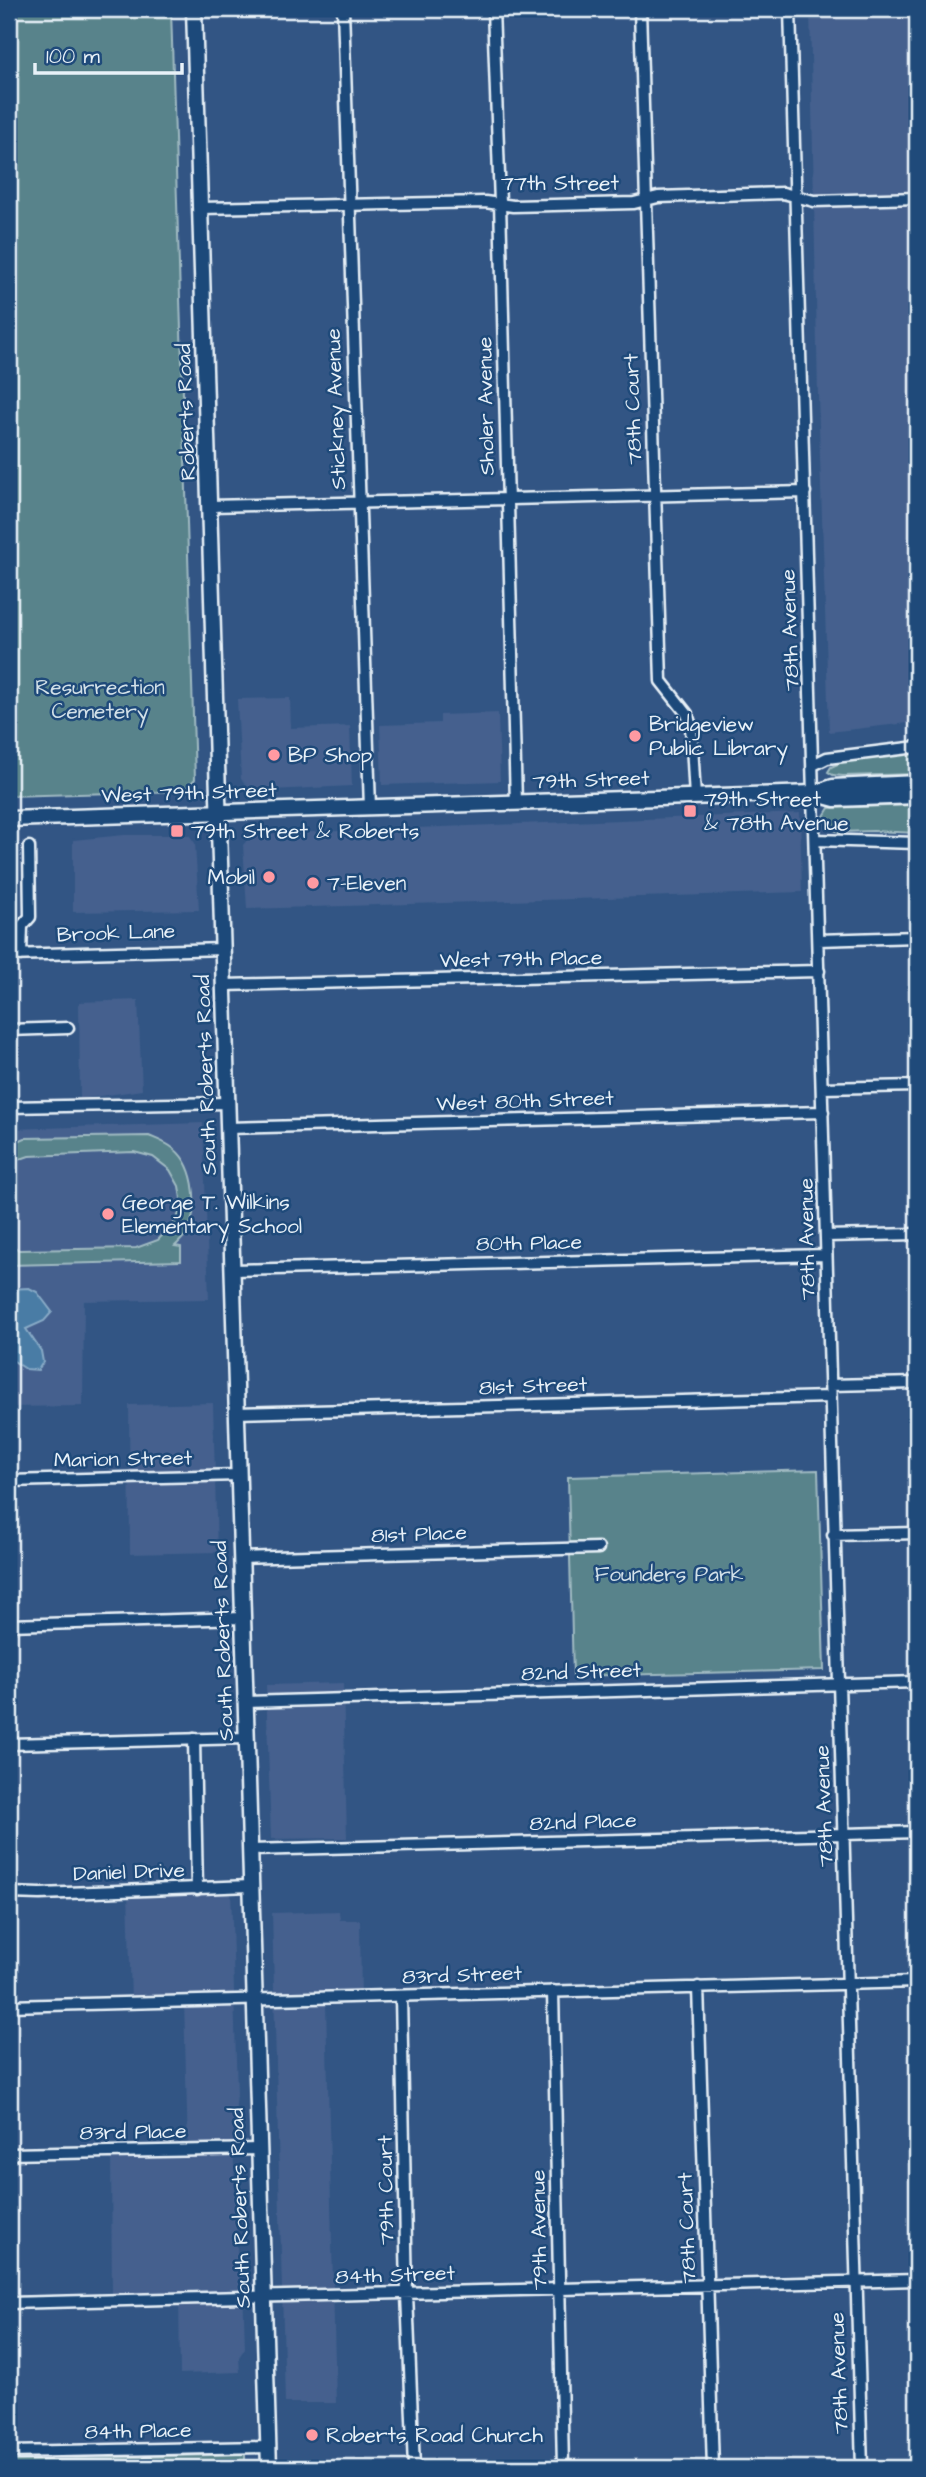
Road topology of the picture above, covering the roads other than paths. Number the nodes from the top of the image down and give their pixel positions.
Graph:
1 (194, 9) edge
2 (343, 9) edge
3 (493, 9) edge
4 (640, 9) edge
5 (790, 9) edge
6 (795, 197) junction
7 (917, 198) edge
8 (646, 200) junction
9 (500, 203) junction
10 (349, 205) junction
11 (200, 208) junction
12 (805, 492) junction
13 (655, 495) junction
14 (508, 499) junction
15 (358, 502) junction
16 (210, 506) junction
17 (917, 747) edge
18 (813, 765) junction
19 (917, 783) edge
20 (813, 793) junction
21 (917, 796) edge
22 (695, 798) junction
23 (516, 803) junction
24 (370, 808) junction
25 (220, 813) junction
26 (9, 819) edge
27 (815, 840) junction
28 (917, 843) edge
29 (29, 848) dead end
30 (917, 937) edge
31 (818, 940) junction
32 (224, 949) junction
33 (9, 955) edge
34 (21, 955) junction
35 (819, 971) junction
36 (225, 985) junction
37 (68, 1028) dead end
38 (9, 1030) edge
39 (917, 1086) edge
40 (822, 1088) junction
41 (228, 1103) junction
42 (9, 1107) edge
43 (822, 1112) junction
44 (229, 1128) junction
45 (917, 1234) edge
46 (826, 1237) junction
47 (826, 1255) junction
48 (233, 1270) junction
49 (917, 1383) edge
50 (830, 1385) junction
51 (830, 1397) junction
52 (237, 1413) junction
53 (239, 1475) junction
54 (9, 1481) edge
55 (917, 1533) edge
56 (833, 1535) junction
57 (598, 1548) dead end
58 (242, 1558) junction
59 (243, 1618) junction
60 (9, 1625) edge
61 (917, 1682) edge
62 (840, 1684) junction
63 (246, 1702) junction
64 (247, 1738) junction
65 (194, 1739) junction
66 (9, 1744) edge
67 (917, 1832) edge
68 (843, 1833) junction
69 (250, 1850) junction
70 (251, 1886) junction
71 (197, 1889) junction
72 (9, 1893) edge
73 (917, 1982) edge
74 (849, 1984) junction
75 (698, 1987) junction
76 (553, 1992) junction
77 (401, 1996) junction
78 (255, 1999) junction
79 (9, 2006) edge
80 (259, 2149) junction
81 (9, 2154) edge
82 (917, 2280) edge
83 (856, 2281) junction
84 (708, 2286) junction
85 (559, 2289) junction
86 (407, 2294) junction
87 (264, 2297) junction
88 (9, 2303) edge
89 (268, 2447) junction
90 (9, 2452) edge
91 (269, 2468) edge
92 (414, 2468) edge
93 (563, 2468) edge
94 (713, 2468) edge
95 (862, 2468) edge

1 - 11 street, Roberts Road
2 - 10 street, Stickney Avenue
3 - 9 street, Sholer Avenue
4 - 8 street, 78th Court
5 - 6 street, 78th Avenue
6 - 7 street, 77th Street
6 - 8 street, 77th Street
6 - 12 street, 78th Avenue
8 - 9 street, 77th Street
8 - 13 street, 78th Court
9 - 10 street, 77th Street
9 - 14 street, Sholer Avenue
10 - 11 street, 77th Street
10 - 15 street, Stickney Avenue
11 - 16 street, Roberts Road
12 - 13 street
12 - 18 street, 78th Avenue
13 - 14 street
13 - 22 street, 78th Court
14 - 15 street
14 - 23 street, Sholer Avenue
15 - 16 street
15 - 24 street, Stickney Avenue
16 - 25 street, Roberts Road
17 - 18 street
18 - 20 street, 78th Avenue
19 - 20 street, 79th Street
20 - 21 street, 79th Street
20 - 22 street, 79th Street
20 - 27 street, 78th Avenue
22 - 23 street, 79th Street
23 - 24 street, 79th Street
24 - 25 street, West 79th Street
25 - 26 street, West 79th Street
25 - 32 street, South Roberts Road
27 - 28 street
27 - 31 street, 78th Avenue
29 - 34 street
30 - 31 street
31 - 35 street, 78th Avenue
32 - 34 street, Brook Lane
32 - 36 street, South Roberts Road
33 - 34 street, Brook Lane
35 - 36 street, West 79th Place
35 - 40 street, 78th Avenue
36 - 41 street, South Roberts Road
37 - 38 street
39 - 40 street
40 - 43 street, 78th Avenue
41 - 42 street
41 - 44 street, South Roberts Road
43 - 44 street, West 80th Street
43 - 46 street, 78th Avenue
44 - 48 street, South Roberts Road
45 - 46 street
46 - 47 street, 78th Avenue
47 - 48 street, 80th Place
47 - 50 street, 78th Avenue
48 - 52 street, South Roberts Road
49 - 50 street
50 - 51 street, 78th Avenue
51 - 52 street, 81st Street
51 - 56 street, 78th Avenue
52 - 53 street, South Roberts Road
53 - 54 street, Marion Street
53 - 58 street, South Roberts Road
55 - 56 street
56 - 62 street, 78th Avenue
57 - 58 street, 81st Place
58 - 59 street, South Roberts Road
59 - 60 street
59 - 63 street, South Roberts Road
61 - 62 street, 82nd Street
62 - 63 street, 82nd Street
62 - 68 street, 78th Avenue
63 - 64 street, South Roberts Road
64 - 65 street
64 - 69 street, South Roberts Road
65 - 66 street
65 - 71 street
67 - 68 street, 82nd Place
68 - 69 street, 82nd Place
68 - 74 street, 78th Avenue
69 - 70 street, South Roberts Road
70 - 71 street, Daniel Drive
70 - 78 street, South Roberts Road
71 - 72 street, Daniel Drive
73 - 74 street, 83rd Street
74 - 75 street, 83rd Street
74 - 83 street, 78th Avenue
75 - 76 street, 83rd Street
75 - 84 street, 78th Court
76 - 77 street, 83rd Street
76 - 85 street, 79th Avenue
77 - 78 street, 83rd Street
77 - 86 street, 79th Court
78 - 79 street, 83rd Street
78 - 80 street, South Roberts Road
80 - 81 street, 83rd Place
80 - 87 street, South Roberts Road
82 - 83 street, 84th Street
83 - 84 street, 84th Street
83 - 95 street, 78th Avenue
84 - 85 street, 84th Street
84 - 94 street, 78th Court
85 - 86 street, 84th Street
85 - 93 street, 79th Avenue
86 - 87 street, 84th Street
86 - 92 street, 79th Court
87 - 88 street, 84th Street
87 - 89 street, South Roberts Road
89 - 90 street, 84th Place
89 - 91 street, South Roberts Road

